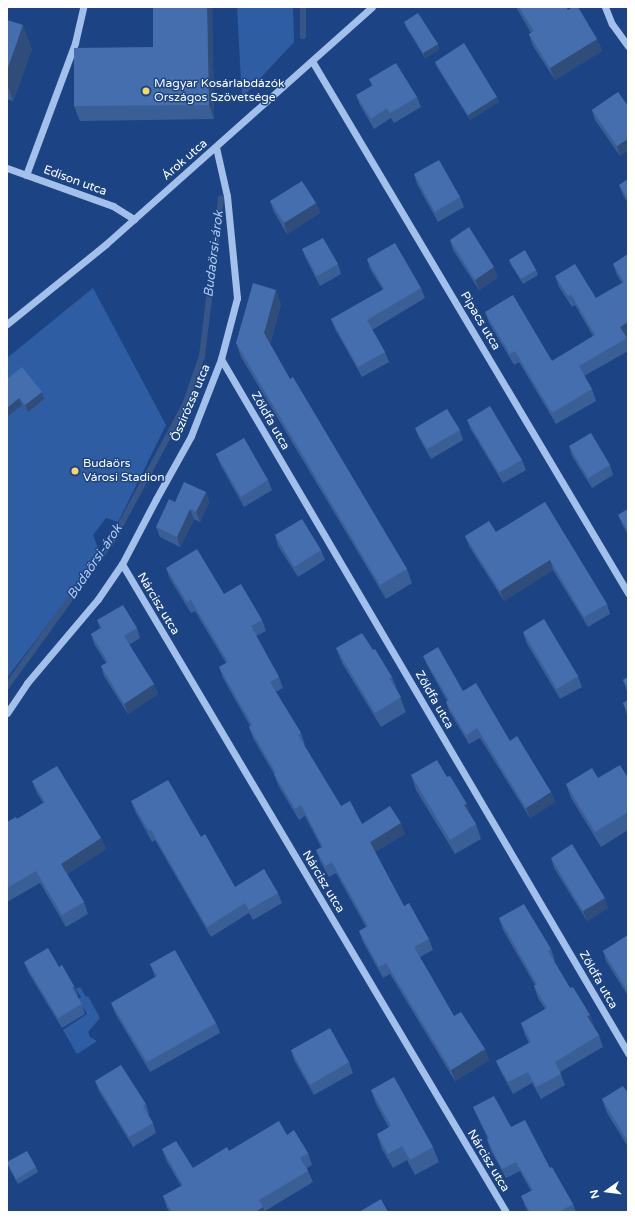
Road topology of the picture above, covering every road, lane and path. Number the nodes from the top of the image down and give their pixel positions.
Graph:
1 (83, 7) edge
2 (372, 7) edge
3 (605, 7) edge
4 (628, 46) edge
5 (312, 61) junction
6 (216, 147) junction
7 (7, 168) edge
8 (26, 175) junction
9 (134, 219) junction
10 (7, 324) edge
11 (221, 358) junction
12 (122, 564) junction
13 (628, 593) edge
14 (7, 713) edge
15 (628, 1053) edge
16 (506, 1212) edge

1 - 8 street
2 - 5 street, Árok utca
3 - 4 street
5 - 6 street, Árok utca
5 - 13 street, Pipacs utca
6 - 9 street, Árok utca
6 - 11 street, Őszirózsa utca
7 - 8 street, Edison utca
8 - 9 street, Edison utca
9 - 10 street, Árok utca
11 - 12 street, Őszirózsa utca
11 - 15 street, Zöldfa utca
12 - 14 street, Őszirózsa utca
12 - 16 street, Nárcisz utca

